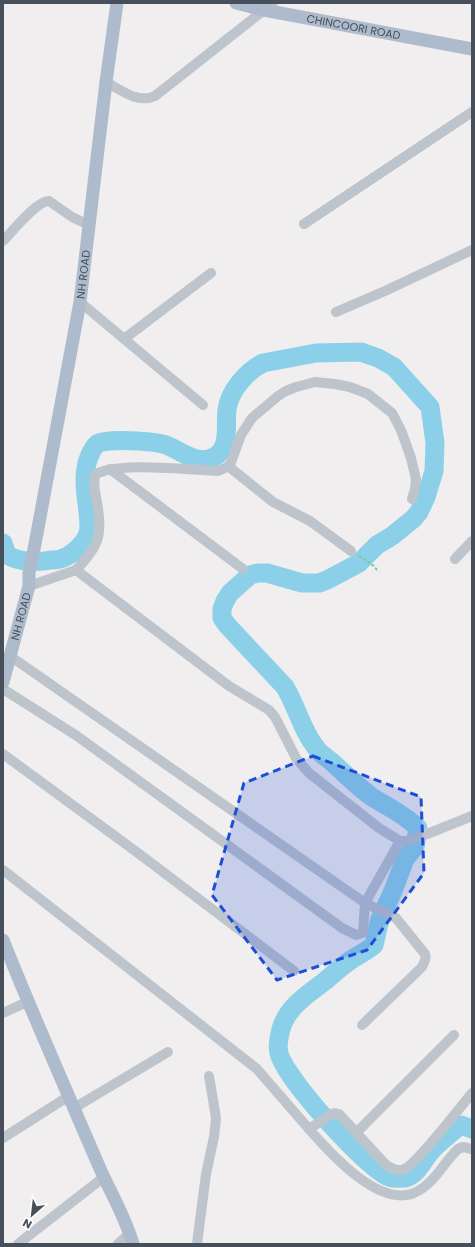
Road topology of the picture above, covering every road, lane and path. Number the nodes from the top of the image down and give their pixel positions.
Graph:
1 (117, 3) edge
2 (236, 3) edge
3 (269, 7) edge
4 (472, 49) edge
5 (106, 82) junction
6 (472, 112) edge
7 (304, 224) dead end
8 (89, 225) junction
9 (3, 242) edge
10 (472, 250) edge
11 (211, 273) dead end
12 (80, 302) junction
13 (336, 312) dead end
14 (124, 339) junction
15 (203, 405) dead end
16 (228, 466) junction
17 (110, 469) junction
18 (412, 499) dead end
19 (472, 541) edge
20 (351, 551) joint
21 (454, 559) dead end
22 (243, 569) dead end
23 (76, 570) junction
24 (377, 570) dead end
25 (29, 586) junction
26 (10, 656) junction
27 (3, 682) edge
28 (3, 689) edge
29 (3, 754) edge
30 (472, 816) edge
31 (403, 841) junction
32 (3, 870) edge
33 (370, 905) junction
34 (3, 940) edge
35 (294, 971) dead end
36 (28, 1002) junction
37 (3, 1013) edge
38 (362, 1025) dead end
39 (454, 1035) dead end
40 (168, 1052) dead end
41 (209, 1076) dead end
42 (472, 1093) edge
43 (72, 1102) junction
44 (312, 1127) junction
45 (356, 1133) junction
46 (3, 1138) edge
47 (472, 1149) edge
48 (104, 1177) junction
49 (132, 1239) edge
50 (18, 1244) edge
51 (118, 1244) edge
52 (197, 1244) edge

1 - 5 main road, NH ROAD
2 - 3 main road, CHINCOORI ROAD
3 - 4 main road, CHINCOORI ROAD
3 - 5 street
5 - 8 main road, NH ROAD
6 - 7 street
8 - 9 street
8 - 12 main road, NH ROAD
10 - 13 street
11 - 14 street
12 - 14 street
12 - 25 main road, NH ROAD
14 - 15 street
16 - 17 street
16 - 18 street
16 - 20 street
17 - 22 street
17 - 23 street
19 - 21 street
20 - 24 path
23 - 25 street
23 - 31 street
25 - 26 main road, NH ROAD
26 - 27 main road, NH ROAD
26 - 33 street
28 - 33 street
29 - 35 street
30 - 31 street
31 - 33 street
32 - 44 street
33 - 38 street
34 - 36 main road
36 - 37 street
36 - 43 main road
39 - 45 street
40 - 43 street
41 - 52 street
42 - 45 street
43 - 46 street
43 - 48 main road
44 - 45 street
44 - 47 street
48 - 49 main road
48 - 50 street
49 - 51 street

